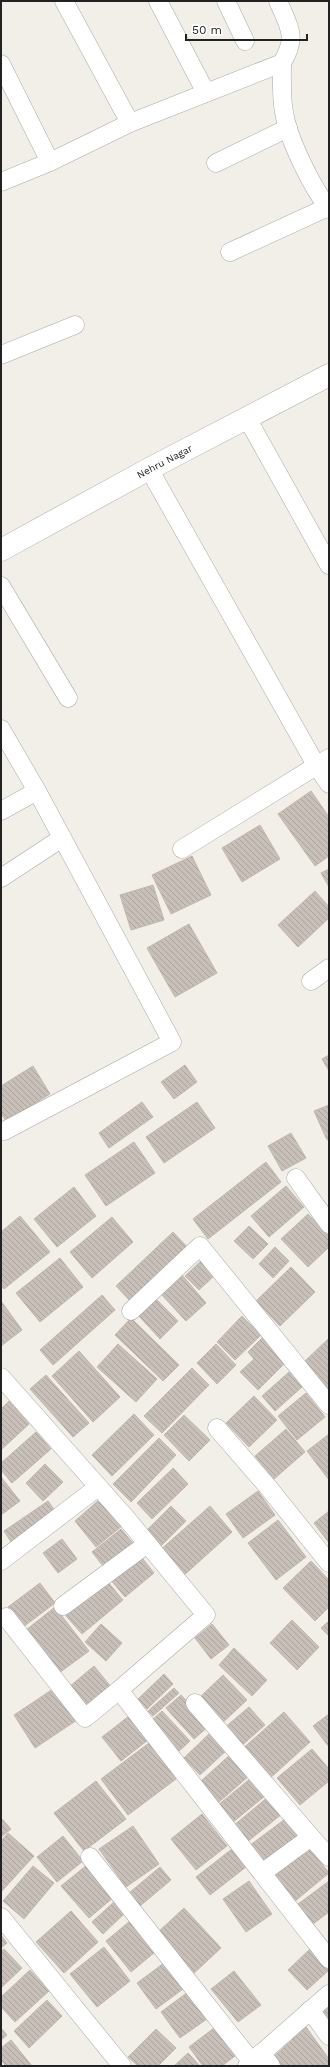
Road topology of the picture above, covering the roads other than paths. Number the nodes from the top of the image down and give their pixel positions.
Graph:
1 (64, 1) edge
2 (158, 1) edge
3 (226, 1) edge
4 (278, 1) edge
5 (246, 41) dead end
6 (282, 63) junction
7 (1, 64) edge
8 (206, 93) junction
9 (130, 123) junction
10 (288, 128) junction
11 (50, 162) junction
12 (216, 163) dead end
13 (1, 182) edge
14 (328, 208) edge
15 (230, 252) dead end
16 (75, 325) dead end
17 (1, 355) edge
18 (329, 375) edge
19 (247, 418) junction
20 (149, 469) junction
21 (1, 550) edge
22 (328, 563) edge
23 (1, 586) edge
24 (68, 698) dead end
25 (1, 729) edge
26 (322, 762) edge
27 (329, 784) edge
28 (37, 791) junction
29 (1, 811) edge
30 (62, 838) junction
31 (182, 849) dead end
32 (1, 878) edge
33 (329, 968) edge
34 (311, 980) dead end
35 (4, 1131) dead end
36 (296, 1178) dead end
37 (329, 1224) edge
38 (131, 1311) dead end
39 (1, 1376) edge
40 (329, 1405) edge
41 (217, 1428) dead end
42 (98, 1487) junction
43 (147, 1544) junction
44 (1, 1561) edge
45 (329, 1562) edge
46 (63, 1606) dead end
47 (6, 1617) dead end
48 (119, 1690) junction
49 (195, 1703) dead end
50 (311, 1837) junction
51 (90, 1857) dead end
52 (329, 1857) edge
53 (262, 1873) junction
54 (1, 1917) edge
55 (329, 1959) edge
56 (329, 1994) edge
57 (310, 2010) junction
58 (329, 2036) edge
59 (258, 2062) edge
60 (122, 2066) edge

1 - 9 street
2 - 8 street
3 - 5 street
4 - 6 street
6 - 8 street
6 - 10 street
7 - 11 street
8 - 9 street
9 - 11 street
10 - 12 street
10 - 14 street
11 - 13 street
14 - 15 street
16 - 17 street
18 - 19 street, Nehru Nagar
19 - 20 street, Nehru Nagar
19 - 22 street
20 - 21 street, Nehru Nagar
20 - 26 street
23 - 24 street
25 - 28 street
26 - 27 street
26 - 31 street
28 - 29 street
28 - 30 street
30 - 32 street
30 - 35 street
33 - 34 street
36 - 37 street
38 - 40 street
39 - 42 street
41 - 45 street
42 - 43 street
42 - 44 street
43 - 46 street
43 - 48 street
47 - 48 street
48 - 53 street
49 - 50 street
50 - 52 street
50 - 53 street
51 - 59 street
53 - 55 street
54 - 60 street
56 - 57 street
57 - 58 street
57 - 59 street

